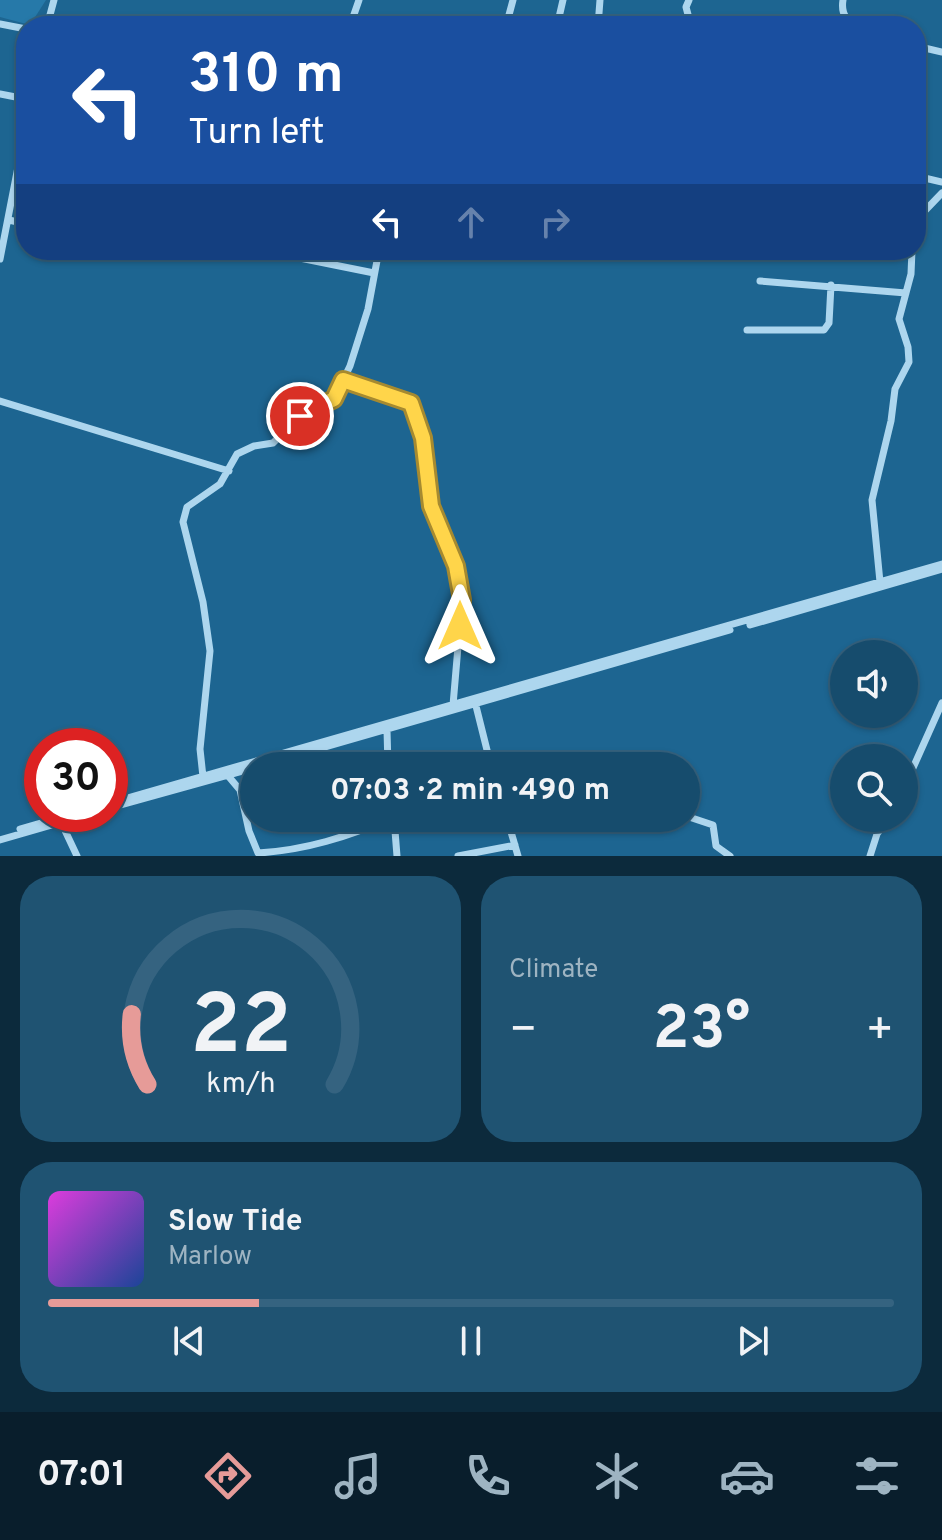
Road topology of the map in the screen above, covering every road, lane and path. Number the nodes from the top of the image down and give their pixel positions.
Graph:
1 (16, 181) edge
2 (942, 193) edge
3 (926, 210) edge
4 (9, 220) junction
5 (16, 222) edge
6 (0, 259) edge
7 (310, 260) edge
8 (377, 260) edge
9 (911, 260) edge
10 (374, 273) junction
11 (760, 281) dead end
12 (831, 285) junction
13 (906, 293) junction
14 (747, 330) dead end
15 (343, 380) junction
16 (0, 401) edge
17 (229, 471) junction
18 (942, 566) edge
19 (880, 582) junction
20 (475, 701) junction
21 (942, 703) edge
22 (453, 705) junction
23 (387, 730) junction
24 (310, 752) edge
25 (388, 752) edge
26 (488, 752) edge
27 (918, 757) edge
28 (240, 770) edge
29 (226, 773) junction
30 (203, 777) junction
31 (128, 800) edge
32 (128, 801) edge
33 (700, 821) edge
34 (24, 830) edge
35 (24, 832) edge
36 (66, 832) edge
37 (360, 832) edge
38 (394, 832) edge
39 (511, 832) edge
40 (878, 832) edge
41 (0, 838) edge
42 (515, 845) junction
43 (298, 852) edge
44 (258, 854) edge
45 (77, 856) edge
46 (397, 856) edge
47 (458, 856) edge
48 (518, 856) edge
49 (730, 856) edge
50 (870, 856) edge

1 - 4 street
2 - 3 street
4 - 5 street
4 - 6 street
7 - 10 street
8 - 10 street
9 - 13 street
10 - 15 street
11 - 12 street
12 - 13 street
12 - 14 street
13 - 19 street
15 - 17 street
15 - 22 street
16 - 17 street
17 - 30 street
18 - 19 street
18 - 20 street
19 - 20 street
20 - 22 street
20 - 23 street
20 - 26 street
21 - 27 street
22 - 29 street
23 - 24 street
23 - 25 street
28 - 29 street
29 - 30 street
29 - 32 street
29 - 44 street
30 - 31 street
33 - 49 street
34 - 41 street
35 - 41 street
36 - 45 street
37 - 43 street
38 - 46 street
39 - 42 street
40 - 50 street
42 - 47 street
42 - 48 street
43 - 44 street

